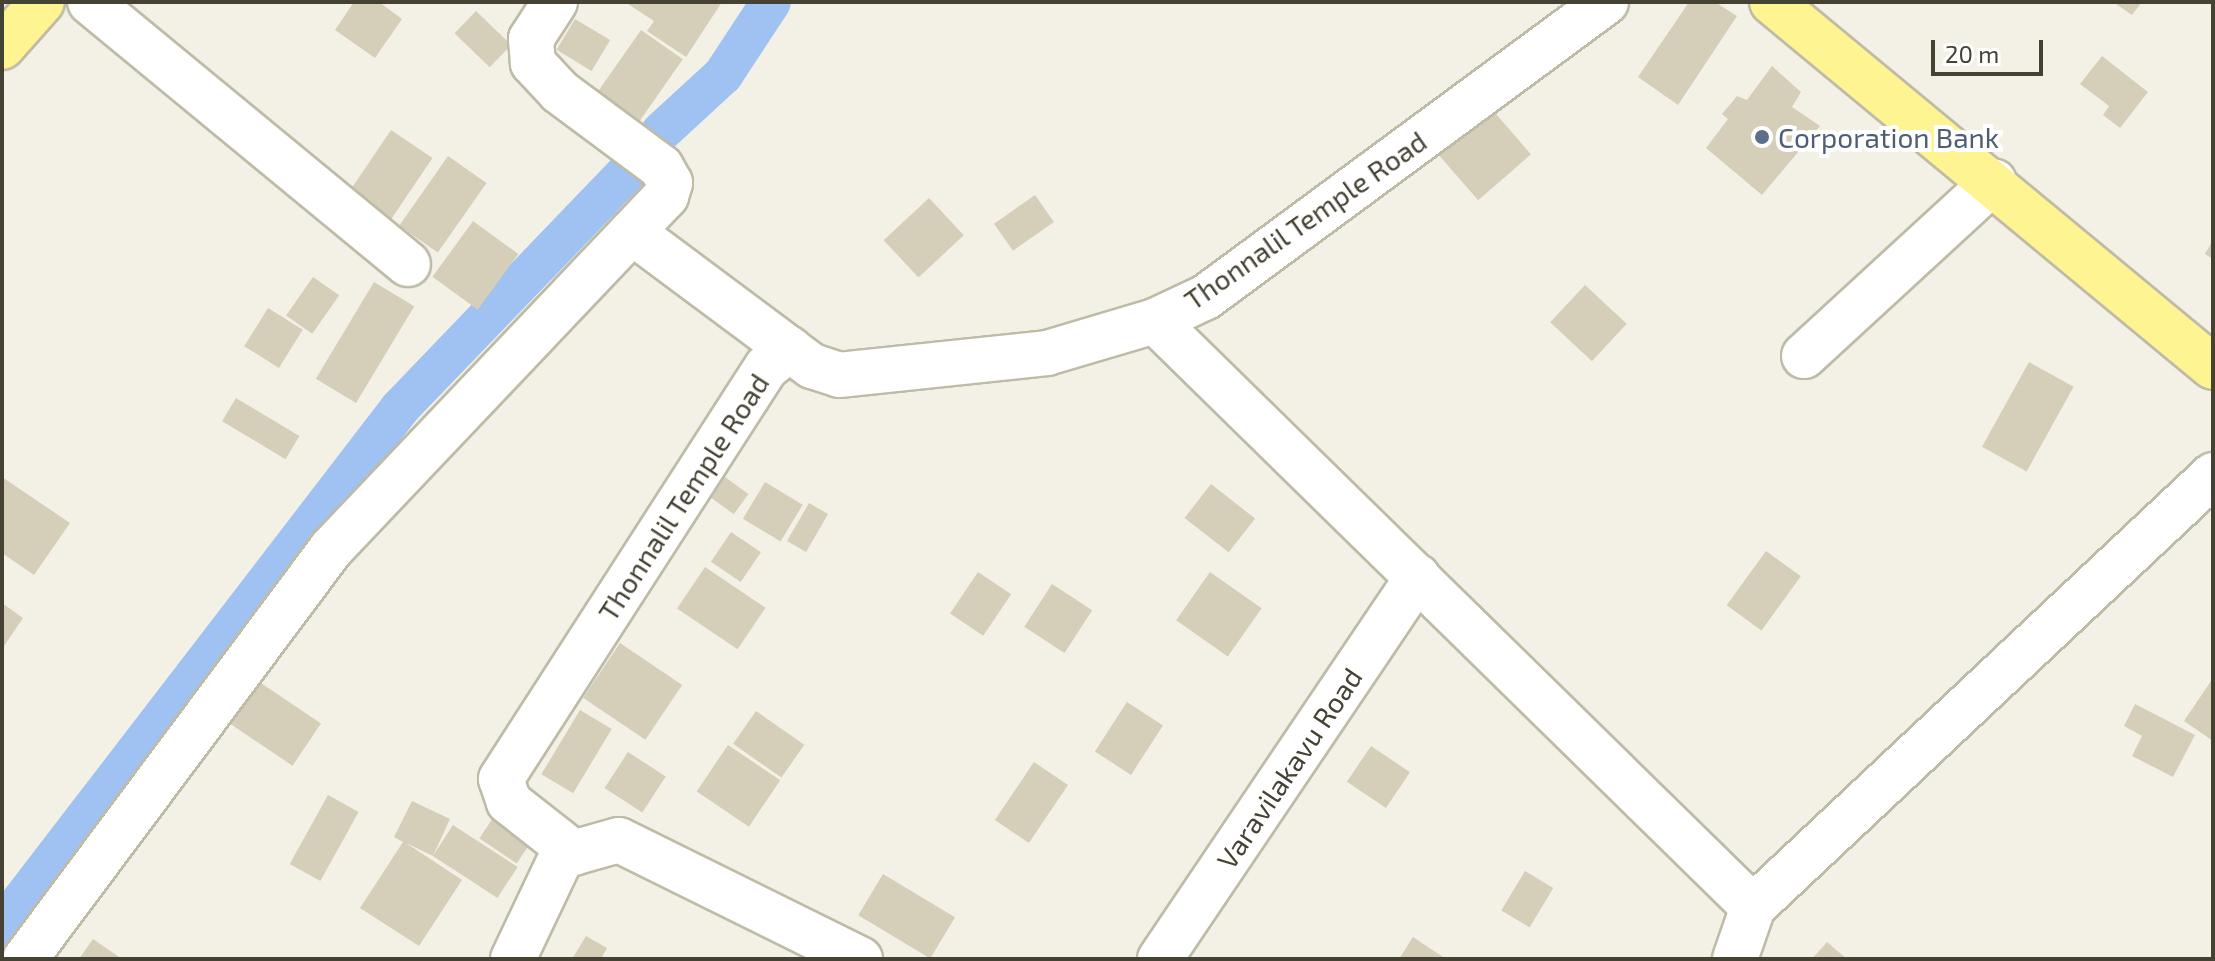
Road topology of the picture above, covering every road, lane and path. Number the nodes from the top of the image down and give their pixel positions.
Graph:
1 (42, 2) edge
2 (90, 2) edge
3 (555, 2) edge
4 (1606, 2) edge
5 (1772, 2) edge
6 (2, 47) edge
7 (1994, 181) junction
8 (632, 232) junction
9 (408, 264) dead end
10 (1155, 321) junction
11 (790, 349) junction
12 (1804, 356) dead end
13 (2213, 367) edge
14 (2213, 475) edge
15 (1418, 577) junction
16 (568, 854) junction
17 (1753, 907) junction
18 (25, 959) edge
19 (513, 959) edge
20 (860, 959) edge
21 (1160, 959) edge
22 (1735, 959) edge

1 - 6 main road
2 - 9 street
3 - 8 street
4 - 10 street, Thonnalil Temple Road
5 - 7 main road
7 - 12 street
7 - 13 main road
8 - 11 street
8 - 18 street
10 - 11 street, Thonnalil Temple Road
10 - 15 street
11 - 16 street, Thonnalil Temple Road
14 - 17 street
15 - 17 street
15 - 21 street, Varavilakavu Road
16 - 19 street
16 - 20 street
17 - 22 street

